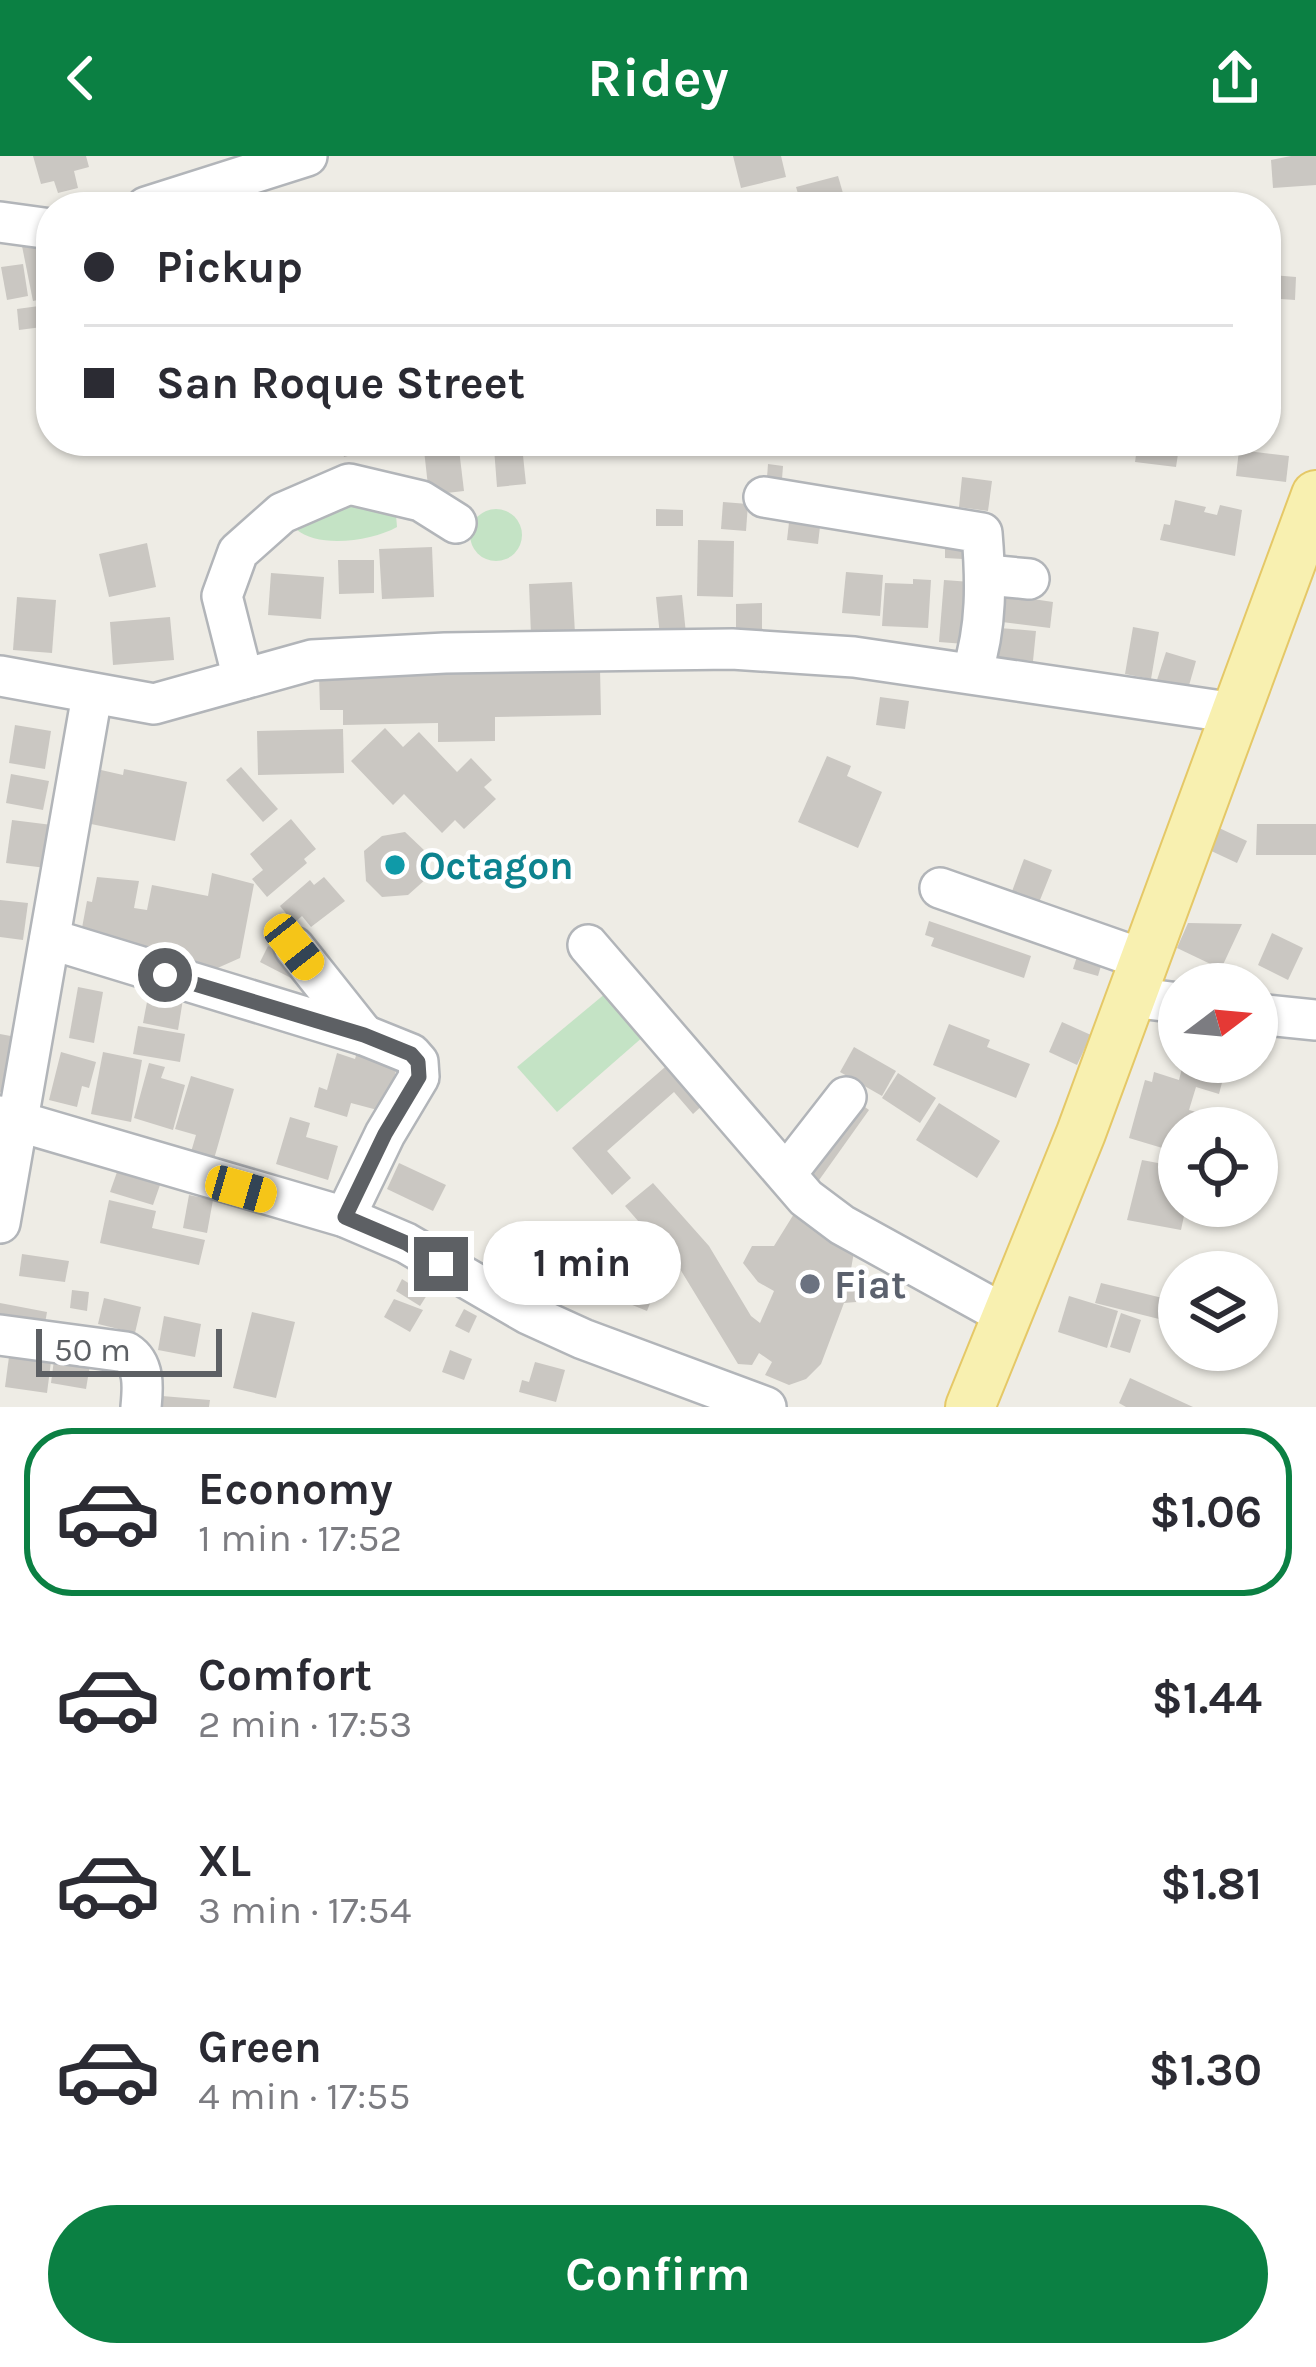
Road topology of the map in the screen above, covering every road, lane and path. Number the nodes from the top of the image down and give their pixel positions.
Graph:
1 (307, 156) edge
2 (193, 192) edge
3 (0, 222) edge
4 (36, 227) edge
5 (1316, 495) edge
6 (764, 497) dead end
7 (456, 523) dead end
8 (987, 574) junction
9 (1029, 579) dead end
10 (972, 673) junction
11 (0, 676) edge
12 (243, 679) junction
13 (92, 695) junction
14 (1235, 713) junction
15 (940, 888) dead end
16 (50, 939) junction
17 (587, 945) dead end
18 (294, 947) dead end
19 (1138, 978) junction
20 (1158, 990) edge
21 (1278, 1016) edge
22 (1316, 1020) edge
23 (364, 1035) junction
24 (845, 1097) dead end
25 (9, 1119) edge
26 (786, 1174) junction
27 (345, 1217) junction
28 (0, 1223) edge
29 (1007, 1316) junction
30 (0, 1335) edge
31 (141, 1407) edge
32 (766, 1407) edge
33 (970, 1407) edge

1 - 2 street
3 - 4 street
5 - 14 main road
6 - 8 street
7 - 12 street
8 - 9 street
8 - 10 street
10 - 12 street
10 - 14 street
11 - 13 street
12 - 13 street
13 - 16 street
14 - 19 main road
15 - 19 street
16 - 23 street
16 - 25 street
17 - 26 street
18 - 23 street
19 - 20 street
19 - 29 main road
21 - 22 street
23 - 27 street
24 - 26 street
25 - 27 street
25 - 28 street
26 - 29 street
27 - 32 street
29 - 33 main road
30 - 31 street

